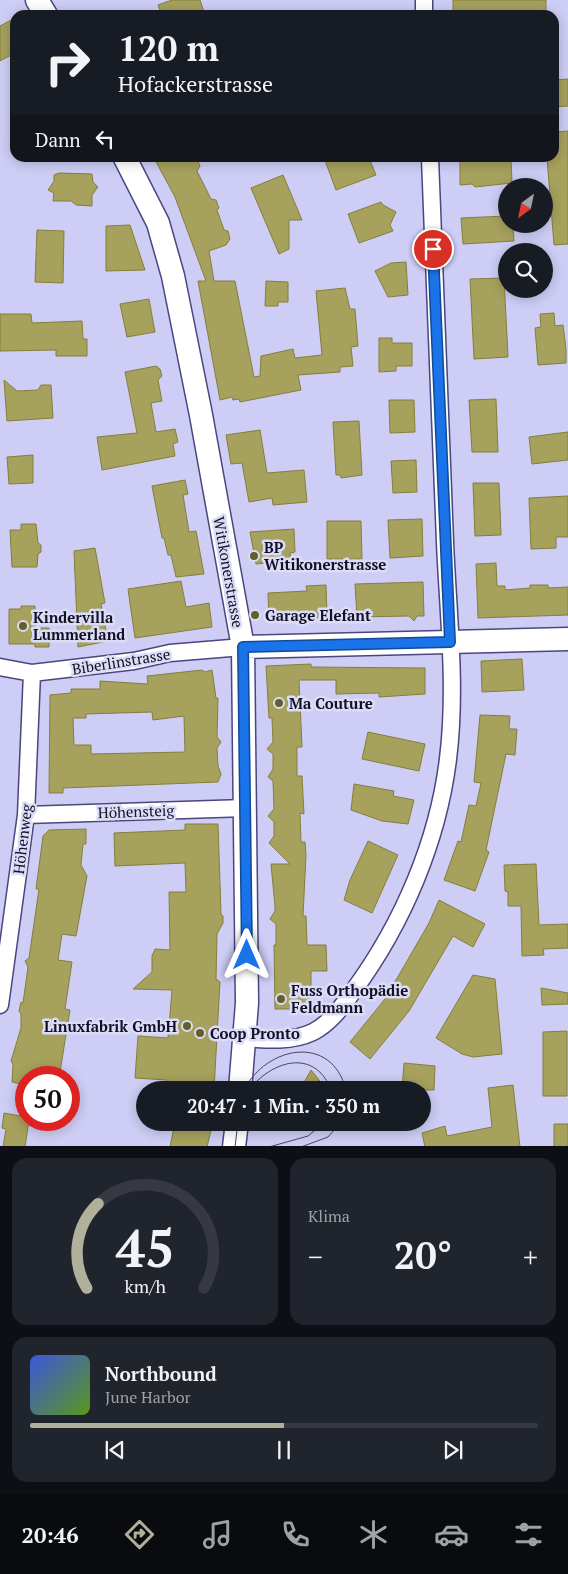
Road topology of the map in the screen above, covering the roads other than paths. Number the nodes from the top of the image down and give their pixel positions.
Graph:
1 (127, 162) edge
2 (430, 162) edge
3 (568, 639) edge
4 (450, 642) junction
5 (243, 647) junction
6 (0, 667) edge
7 (32, 673) junction
8 (246, 808) junction
9 (26, 816) junction
10 (0, 1005) edge
11 (245, 1038) junction
12 (241, 1081) edge

1 - 5 main road, Witikonerstrasse
2 - 4 street
3 - 4 main road
4 - 5 main road
4 - 11 street
5 - 7 street, Biberlinstrasse
5 - 8 main road, Witikonerstrasse
6 - 7 street, Biberlinstrasse
7 - 9 street, Höhenweg
8 - 9 street, Höhensteig
8 - 11 main road, Witikonerstrasse
9 - 10 street, Höhenweg
11 - 12 main road, Witikonerstrasse

